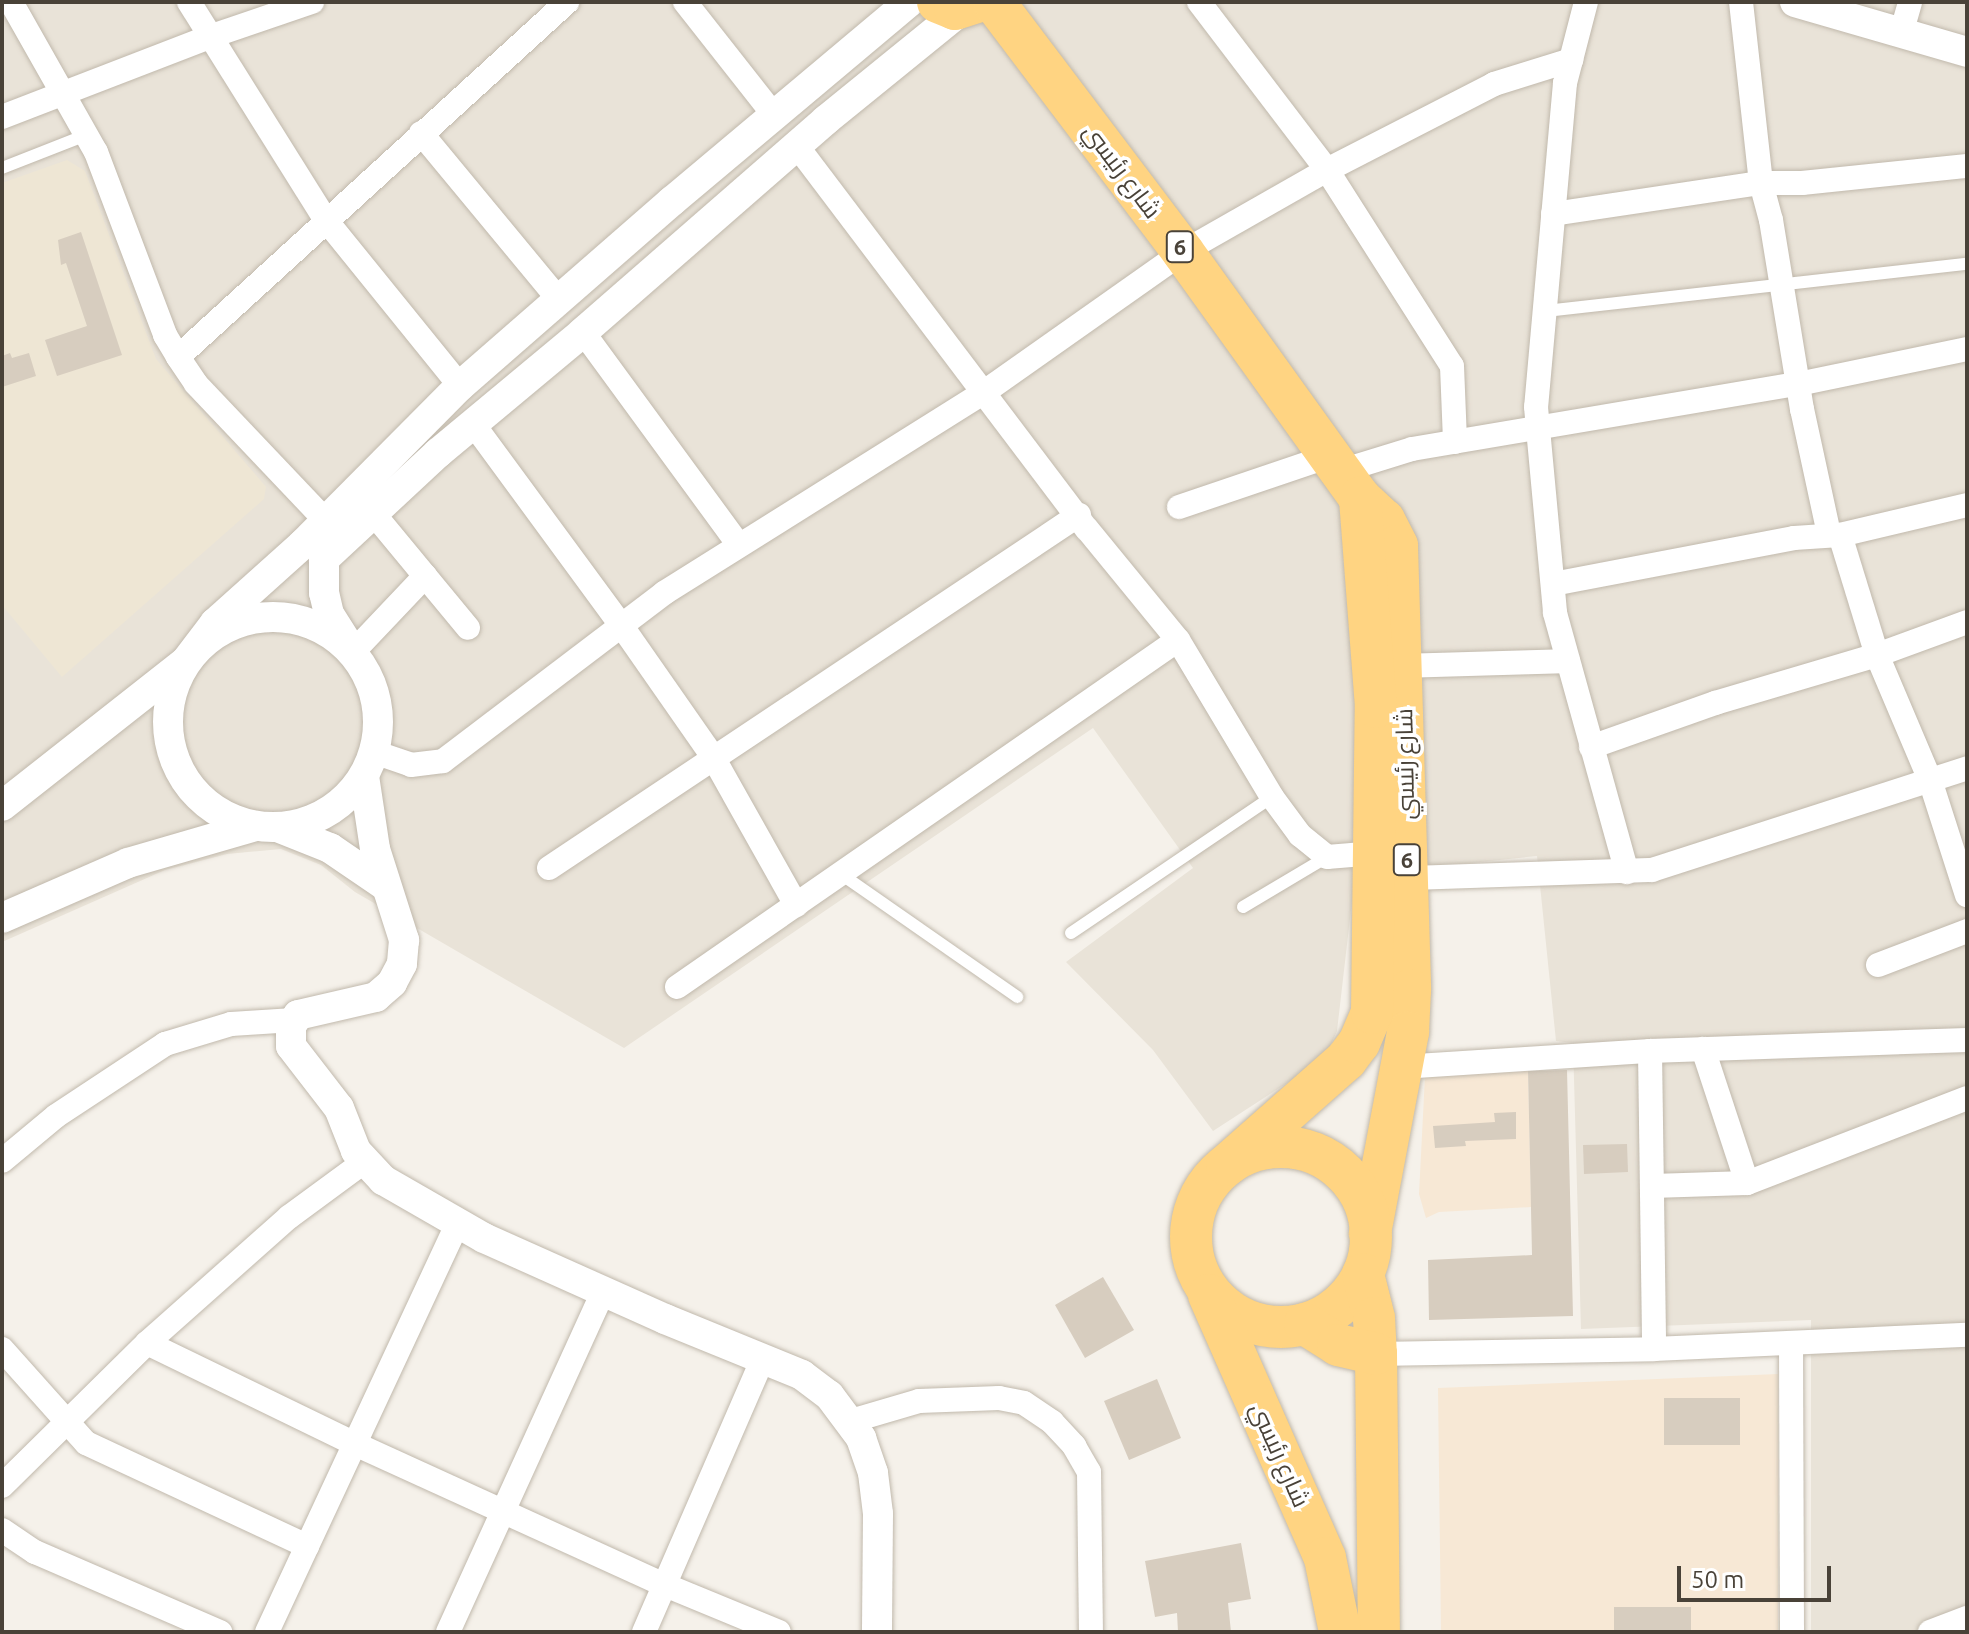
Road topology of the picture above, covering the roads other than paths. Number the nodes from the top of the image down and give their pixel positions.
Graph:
1 (11, 2) edge
2 (189, 2) edge
3 (312, 2) edge
4 (567, 2) edge
5 (685, 2) edge
6 (909, 2) edge
7 (1199, 2) edge
8 (1586, 2) edge
9 (1741, 2) edge
10 (1795, 2) edge
11 (1910, 2) edge
12 (968, 4) edge
13 (1901, 34) junction
14 (209, 37) junction
15 (1967, 52) edge
16 (1571, 60) junction
17 (63, 93) junction
18 (774, 115) junction
19 (2, 117) edge
20 (421, 133) junction
21 (86, 135) junction
22 (797, 146) junction
23 (1967, 166) edge
24 (2, 168) edge
25 (1327, 170) junction
26 (1761, 183) junction
27 (1553, 214) junction
28 (325, 219) junction
29 (1183, 252) junction
30 (1967, 264) edge
31 (1782, 285) junction
32 (559, 300) junction
33 (1545, 311) junction
34 (583, 332) junction
35 (1967, 349) edge
36 (178, 357) junction
37 (1798, 384) junction
38 (460, 386) junction
39 (983, 393) junction
40 (474, 425) junction
41 (1538, 428) junction
42 (1455, 442) junction
43 (1343, 475) junction
44 (1967, 505) edge
45 (1179, 507) dead end
46 (373, 513) junction
47 (1079, 515) junction
48 (326, 521) junction
49 (1834, 535) junction
50 (738, 544) junction
51 (425, 576) junction
52 (1553, 584) junction
53 (1967, 622) edge
54 (621, 625) junction
55 (468, 628) dead end
56 (1178, 640) junction
57 (353, 652) junction
58 (1877, 655) junction
59 (186, 661) junction
60 (1568, 661) junction
61 (1403, 666) junction
62 (1591, 747) junction
63 (713, 757) junction
64 (369, 764) junction
65 (1967, 768) edge
66 (1930, 780) junction
67 (1272, 797) junction
68 (2, 806) edge
69 (267, 827) junction
70 (1327, 857) junction
71 (1392, 865) junction
72 (549, 868) dead end
73 (1627, 872) junction
74 (841, 874) junction
75 (384, 885) junction
76 (1967, 895) edge
77 (796, 905) junction
78 (1243, 907) dead end
79 (2, 918) edge
80 (1967, 931) edge
81 (1071, 933) dead end
82 (1878, 965) dead end
83 (677, 987) dead end
84 (1017, 997) dead end
85 (294, 1020) junction
86 (1967, 1040) edge
87 (1703, 1049) junction
88 (1650, 1051) junction
89 (1401, 1067) junction
90 (1967, 1098) edge
91 (2, 1161) edge
92 (364, 1162) junction
93 (1227, 1165) junction
94 (1747, 1183) junction
95 (1652, 1186) junction
96 (458, 1223) junction
97 (1370, 1233) junction
98 (1363, 1274) junction
99 (1203, 1282) junction
100 (603, 1292) junction
101 (1305, 1324) junction
102 (1967, 1335) edge
103 (147, 1343) junction
104 (1791, 1343) junction
105 (2, 1349) edge
106 (1654, 1349) junction
107 (1376, 1354) junction
108 (763, 1358) junction
109 (851, 1421) junction
110 (66, 1423) junction
111 (355, 1444) junction
112 (2, 1486) edge
113 (503, 1511) junction
114 (2, 1530) edge
115 (307, 1546) junction
116 (665, 1585) junction
117 (1967, 1618) edge
118 (220, 1632) edge
119 (267, 1632) edge
120 (448, 1632) edge
121 (644, 1632) edge
122 (779, 1632) edge
123 (877, 1632) edge
124 (1091, 1632) edge
125 (1340, 1632) edge
126 (1379, 1632) edge
127 (1792, 1632) edge
128 (1930, 1632) edge

1 - 17 street
2 - 14 street
3 - 14 street
4 - 20 street
5 - 18 street
6 - 18 street
7 - 25 street
8 - 16 street
9 - 26 street
10 - 13 street
11 - 13 street
12 - 22 street
12 - 29 highway, شارع رئيسي / 6
13 - 15 street
14 - 17 street
14 - 28 street
16 - 25 street
16 - 27 street
17 - 19 street
17 - 21 street
18 - 32 street
20 - 28 street
20 - 32 street
21 - 24 lane
21 - 36 street
22 - 34 street
22 - 39 street
23 - 26 street
25 - 29 street
25 - 42 street
26 - 27 street
26 - 31 street
27 - 33 street
28 - 36 street
28 - 38 street
29 - 39 street
29 - 43 highway, شارع رئيسي / 6
30 - 31 lane
31 - 33 lane
31 - 37 street
32 - 38 street
33 - 41 street
34 - 40 street
34 - 50 street
35 - 37 street
36 - 48 street
37 - 41 street
37 - 49 street
38 - 48 street
39 - 47 street
39 - 50 street
40 - 46 street
40 - 54 street
41 - 42 street
41 - 52 street
42 - 43 street
43 - 45 street
43 - 61 highway, شارع رئيسي / 6
43 - 71 highway, شارع رئيسي / 6
44 - 49 street
46 - 51 street
46 - 57 street
47 - 56 street
47 - 63 street
48 - 59 street
49 - 52 street
49 - 58 street
50 - 54 street
51 - 55 street
51 - 57 street
52 - 60 street
53 - 58 street
54 - 63 street
54 - 64 street
56 - 67 street
56 - 74 street
57 - 59 street
57 - 64 street
58 - 62 street
58 - 66 street
59 - 68 street
59 - 69 street
60 - 61 street
60 - 62 street
61 - 71 highway, شارع رئيسي / 6
62 - 73 street
63 - 72 street
63 - 77 street
64 - 69 street
64 - 75 street
65 - 66 street
66 - 73 street
66 - 76 street
67 - 70 street
67 - 81 lane
69 - 75 street
69 - 79 street
70 - 71 street
70 - 78 lane
71 - 73 street
71 - 89 highway, شارع رئيسي / 6
71 - 93 highway, شارع رئيسي / 6
74 - 77 street
74 - 84 lane
75 - 85 street
77 - 83 street
80 - 82 street
85 - 91 street
85 - 92 street
86 - 87 street
87 - 88 street
87 - 94 street
88 - 89 street
88 - 95 street
89 - 97 highway, شارع رئيسي / 6
90 - 94 street
92 - 96 street
92 - 103 street
93 - 97 highway, شارع رئيسي
93 - 99 highway, شارع رئيسي
94 - 95 street
95 - 106 street
96 - 100 street
96 - 111 street
97 - 98 highway, شارع رئيسي
98 - 101 highway, شارع رئيسي
98 - 107 highway, شارع رئيسي
99 - 101 highway, شارع رئيسي
99 - 125 highway, شارع رئيسي
100 - 108 street
100 - 113 street
101 - 107 highway
102 - 104 street
103 - 110 street
103 - 111 street
104 - 106 street
104 - 127 street
105 - 110 street
106 - 107 street
107 - 126 highway, شارع رئيسي
108 - 109 street
108 - 116 street
109 - 123 street
109 - 124 street
110 - 112 street
110 - 115 street
111 - 113 street
111 - 115 street
113 - 116 street
113 - 120 street
114 - 118 street
115 - 119 street
116 - 121 street
116 - 122 street
117 - 128 street

